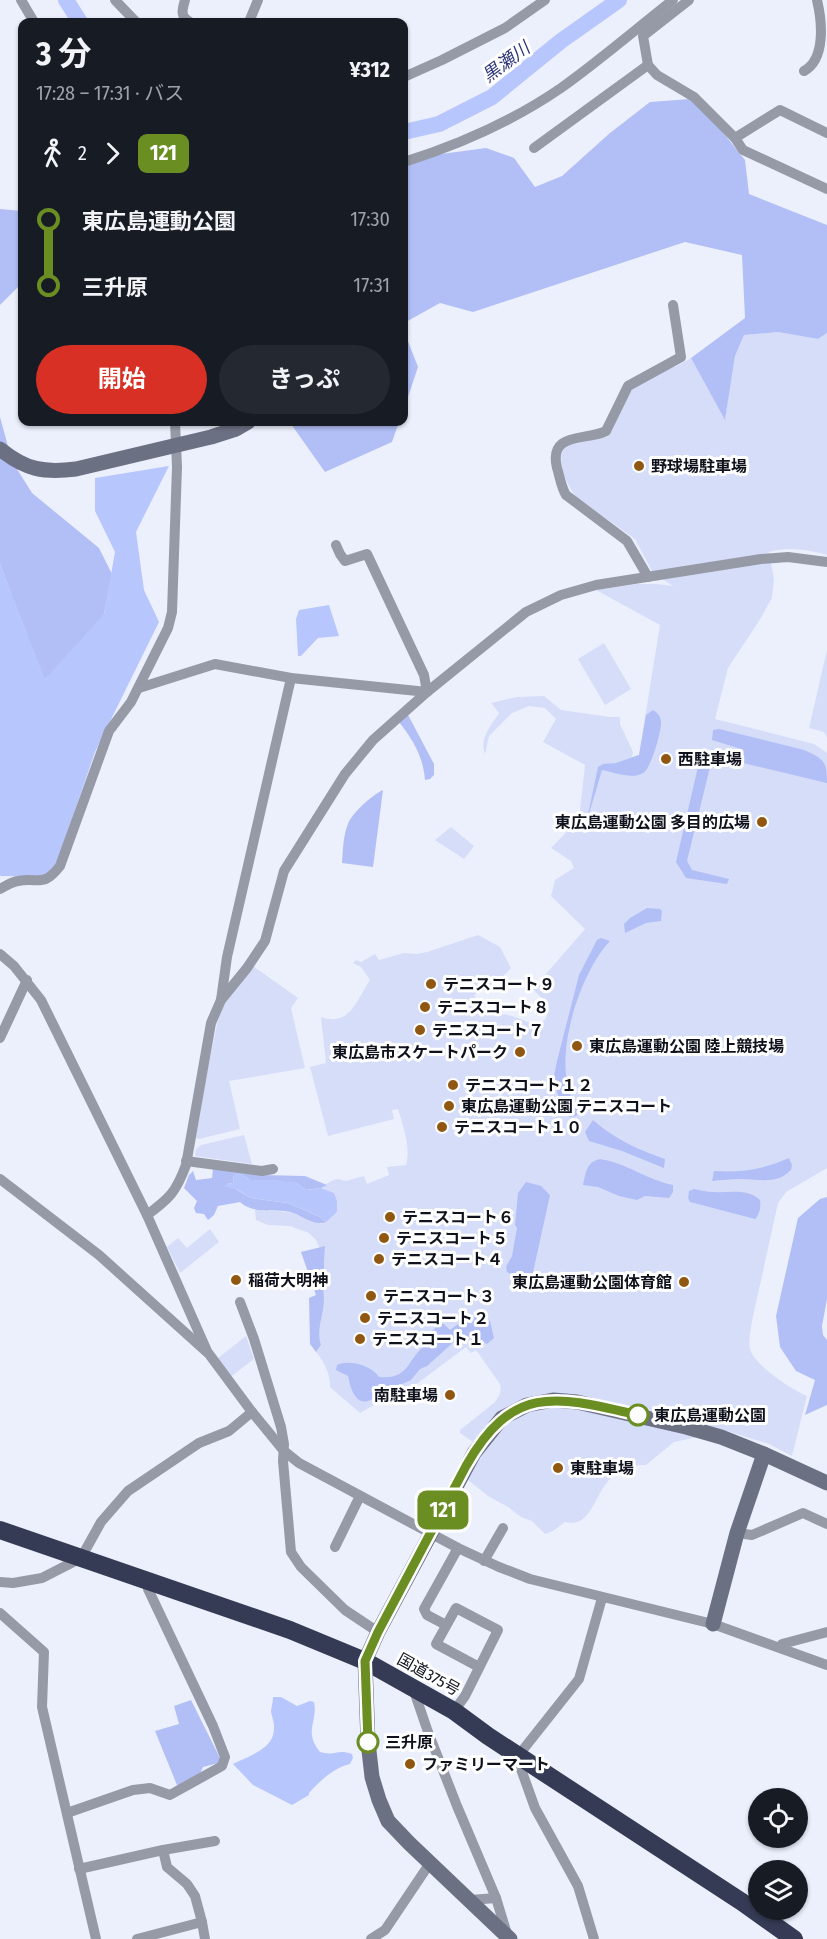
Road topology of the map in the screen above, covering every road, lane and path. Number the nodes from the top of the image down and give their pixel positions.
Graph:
1 (21, 0) edge
2 (115, 0) edge
3 (184, 0) edge
4 (258, 0) edge
5 (544, 0) edge
6 (673, 0) edge
7 (817, 0) edge
8 (684, 1) edge
9 (31, 18) edge
10 (132, 18) edge
11 (184, 18) edge
12 (251, 18) edge
13 (648, 65) junction
14 (804, 71) dead end
15 (408, 75) edge
16 (827, 133) edge
17 (735, 138) junction
18 (534, 148) dead end
19 (408, 161) edge
20 (827, 189) edge
21 (672, 305) dead end
22 (176, 426) edge
23 (241, 426) edge
24 (177, 446) junction
25 (0, 449) edge
26 (336, 545) dead end
27 (827, 562) edge
28 (648, 577) junction
29 (291, 678) junction
30 (139, 688) junction
31 (427, 692) junction
32 (0, 889) edge
33 (0, 954) edge
34 (27, 980) junction
35 (221, 1000) junction
36 (0, 1038) edge
37 (186, 1161) junction
38 (273, 1168) dead end
39 (0, 1179) edge
40 (147, 1215) junction
41 (240, 1302) dead end
42 (209, 1354) junction
43 (252, 1412) junction
44 (284, 1451) junction
45 (764, 1454) junction
46 (827, 1483) edge
47 (360, 1496) junction
48 (827, 1524) edge
49 (503, 1528) dead end
50 (0, 1530) edge
51 (432, 1533) junction
52 (737, 1533) junction
53 (335, 1547) dead end
54 (458, 1548) junction
55 (81, 1558) junction
56 (484, 1561) junction
57 (0, 1582) edge
58 (149, 1582) junction
59 (602, 1598) junction
60 (0, 1613) edge
61 (714, 1624) junction
62 (446, 1625) junction
63 (378, 1632) junction
64 (827, 1632) edge
65 (781, 1648) junction
66 (365, 1661) junction
67 (827, 1665) edge
68 (479, 1667) junction
69 (417, 1690) junction
70 (454, 1711) junction
71 (522, 1758) junction
72 (67, 1813) junction
73 (215, 1840) dead end
74 (163, 1850) junction
75 (430, 1863) junction
76 (79, 1869) junction
77 (496, 1898) junction
78 (470, 1900) junction
79 (202, 1922) junction
80 (508, 1937) edge
81 (96, 1939) edge
82 (136, 1939) edge
83 (205, 1939) edge
84 (371, 1939) edge
85 (594, 1939) edge
86 (794, 1939) edge

1 - 9 street
2 - 10 street
3 - 11 street
4 - 12 street
5 - 15 street
6 - 19 street
7 - 14 street
8 - 13 street
13 - 17 street
13 - 18 street
16 - 17 street
17 - 20 street
21 - 28 street
22 - 24 street
23 - 24 street
24 - 25 street
24 - 30 street
26 - 31 street
27 - 28 street
28 - 31 street
29 - 30 street
29 - 31 street
29 - 35 street
30 - 32 street
31 - 35 street
33 - 34 street
34 - 36 street
34 - 40 street
35 - 37 street
37 - 38 street
37 - 40 street
39 - 42 street
40 - 42 street
41 - 44 street
42 - 43 street
43 - 44 street
43 - 55 street
44 - 47 street
44 - 63 street
45 - 46 street
45 - 51 street
45 - 52 street
47 - 51 street
47 - 53 street
48 - 52 street
49 - 56 street
50 - 55 highway, 国道375号
51 - 54 street
51 - 63 street
52 - 61 street
54 - 56 street
54 - 62 street
55 - 57 street
55 - 58 highway, 国道375号
56 - 59 street
58 - 66 highway, 国道375号
58 - 72 street
59 - 61 street
59 - 71 street
60 - 72 street
61 - 65 street
62 - 68 street
62 - 68 street
63 - 66 street
64 - 65 street
65 - 67 street
66 - 69 highway, 国道375号
66 - 75 street
68 - 70 street
69 - 70 highway, 国道375号
69 - 77 street
70 - 71 highway, 国道375号
71 - 85 street
71 - 86 highway, 国道375号
72 - 76 street
73 - 74 street
74 - 76 street
74 - 79 street
75 - 78 street
75 - 84 street
76 - 81 street
77 - 78 street
77 - 80 street
78 - 80 street
79 - 82 street
79 - 83 street

